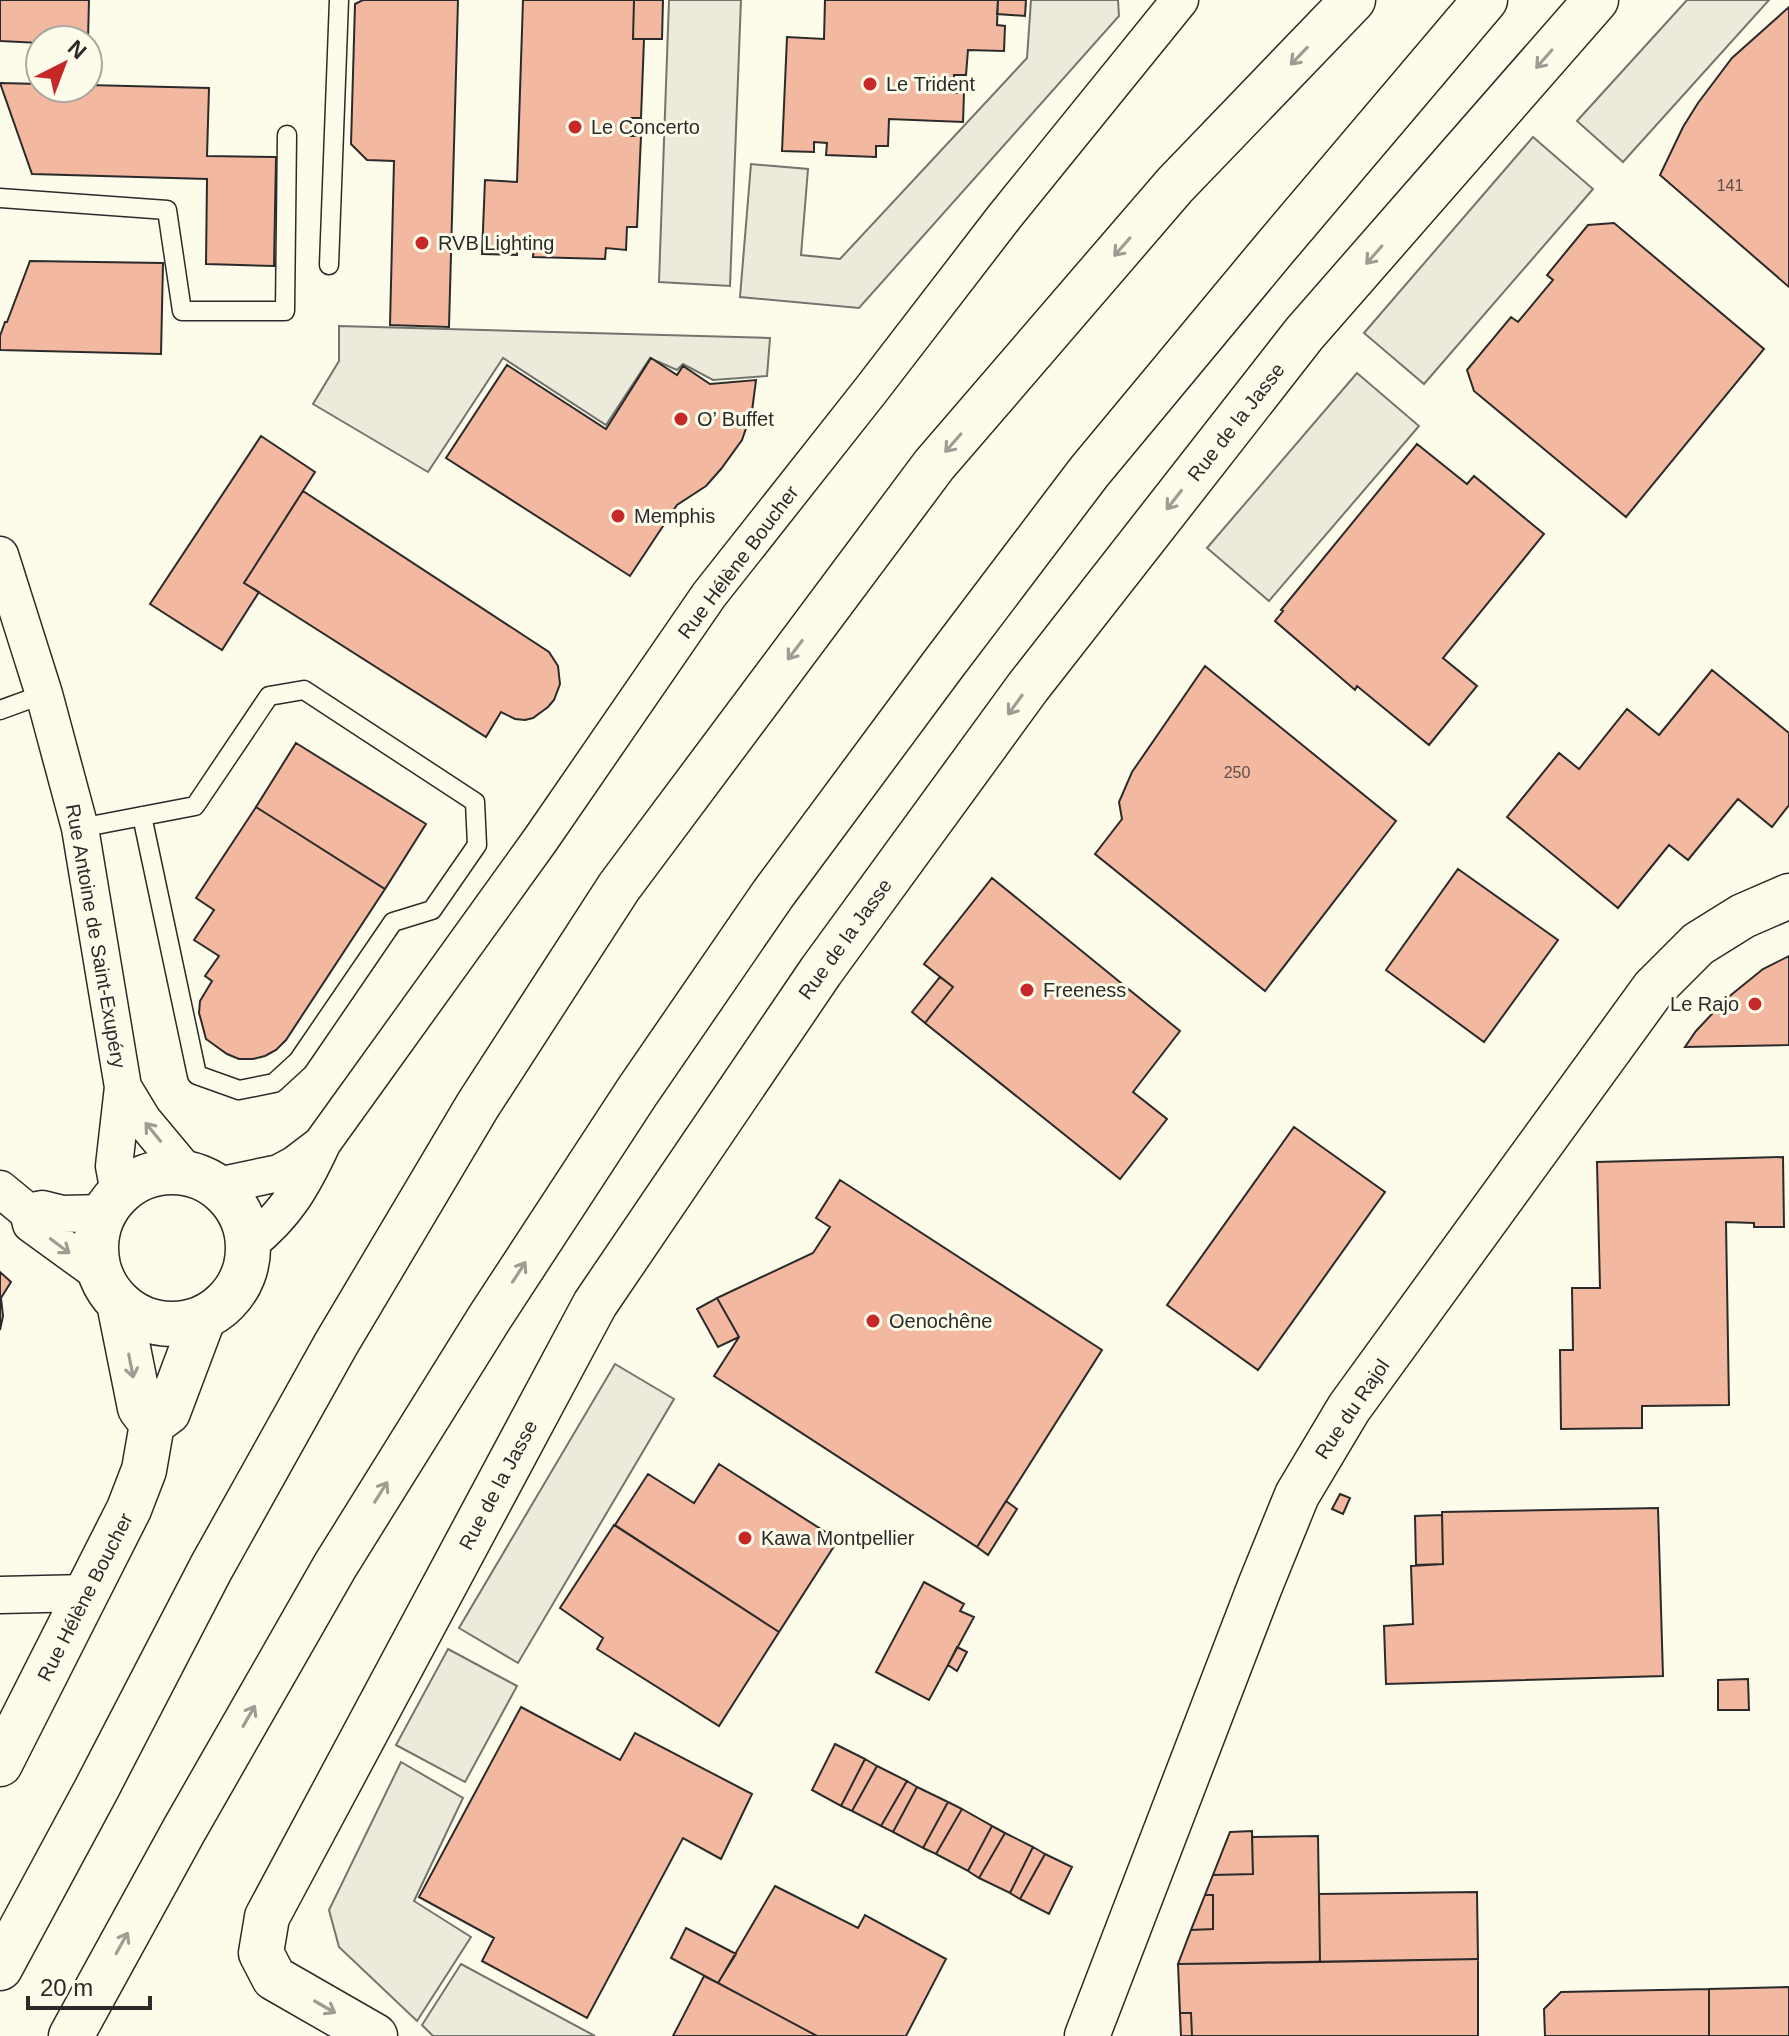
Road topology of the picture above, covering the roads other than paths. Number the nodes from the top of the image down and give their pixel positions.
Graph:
1 (339, 0) edge
2 (1180, 0) edge
3 (1353, 0) edge
4 (1485, 0) edge
5 (1596, 0) edge
6 (287, 135) dead end
7 (0, 198) edge
8 (329, 265) dead end
9 (0, 555) edge
10 (44, 694) junction
11 (0, 710) edge
12 (142, 816) junction
13 (80, 828) junction
14 (1789, 896) edge
15 (123, 1087) junction
16 (323, 1142) junction
17 (202, 1180) junction
18 (0, 1189) edge
19 (112, 1203) junction
20 (28, 1212) junction
21 (249, 1244) junction
22 (109, 1288) junction
23 (203, 1319) junction
24 (152, 1424) junction
25 (87, 1593) junction
26 (0, 1595) edge
27 (0, 1764) edge
28 (0, 1968) edge
29 (71, 2036) edge
30 (375, 2036) edge
31 (1087, 2036) edge

1 - 8 lane
2 - 16 street, Rue Hélène Boucher
3 -> 28 main road
29 -> 4 main road
5 -> 30 main road, Rue de la Jasse
6 - 7 lane
9 - 10 street, Rue Antoine de Saint-Exupéry
10 - 11 lane
10 - 13 street, Rue Antoine de Saint-Exupéry
12 - 12 lane
12 - 13 lane
13 - 15 street, Rue Antoine de Saint-Exupéry
14 - 31 main road, Rue du Rajol
17 -> 15 street, Rue Antoine de Saint-Exupéry
15 - 19 street, Rue Antoine de Saint-Exupéry
16 - 17 street, Rue Hélène Boucher
16 - 21 street, Rue Hélène Boucher
17 - 19 main road
17 - 21 main road
18 - 20 street
19 - 20 street
19 - 22 main road
20 -> 22 street
21 - 23 main road
22 - 23 main road
22 -> 24 main road
23 - 24 main road, Rue Hélène Boucher
24 - 25 main road, Rue Hélène Boucher
25 - 26 street
25 - 27 main road, Rue Hélène Boucher

